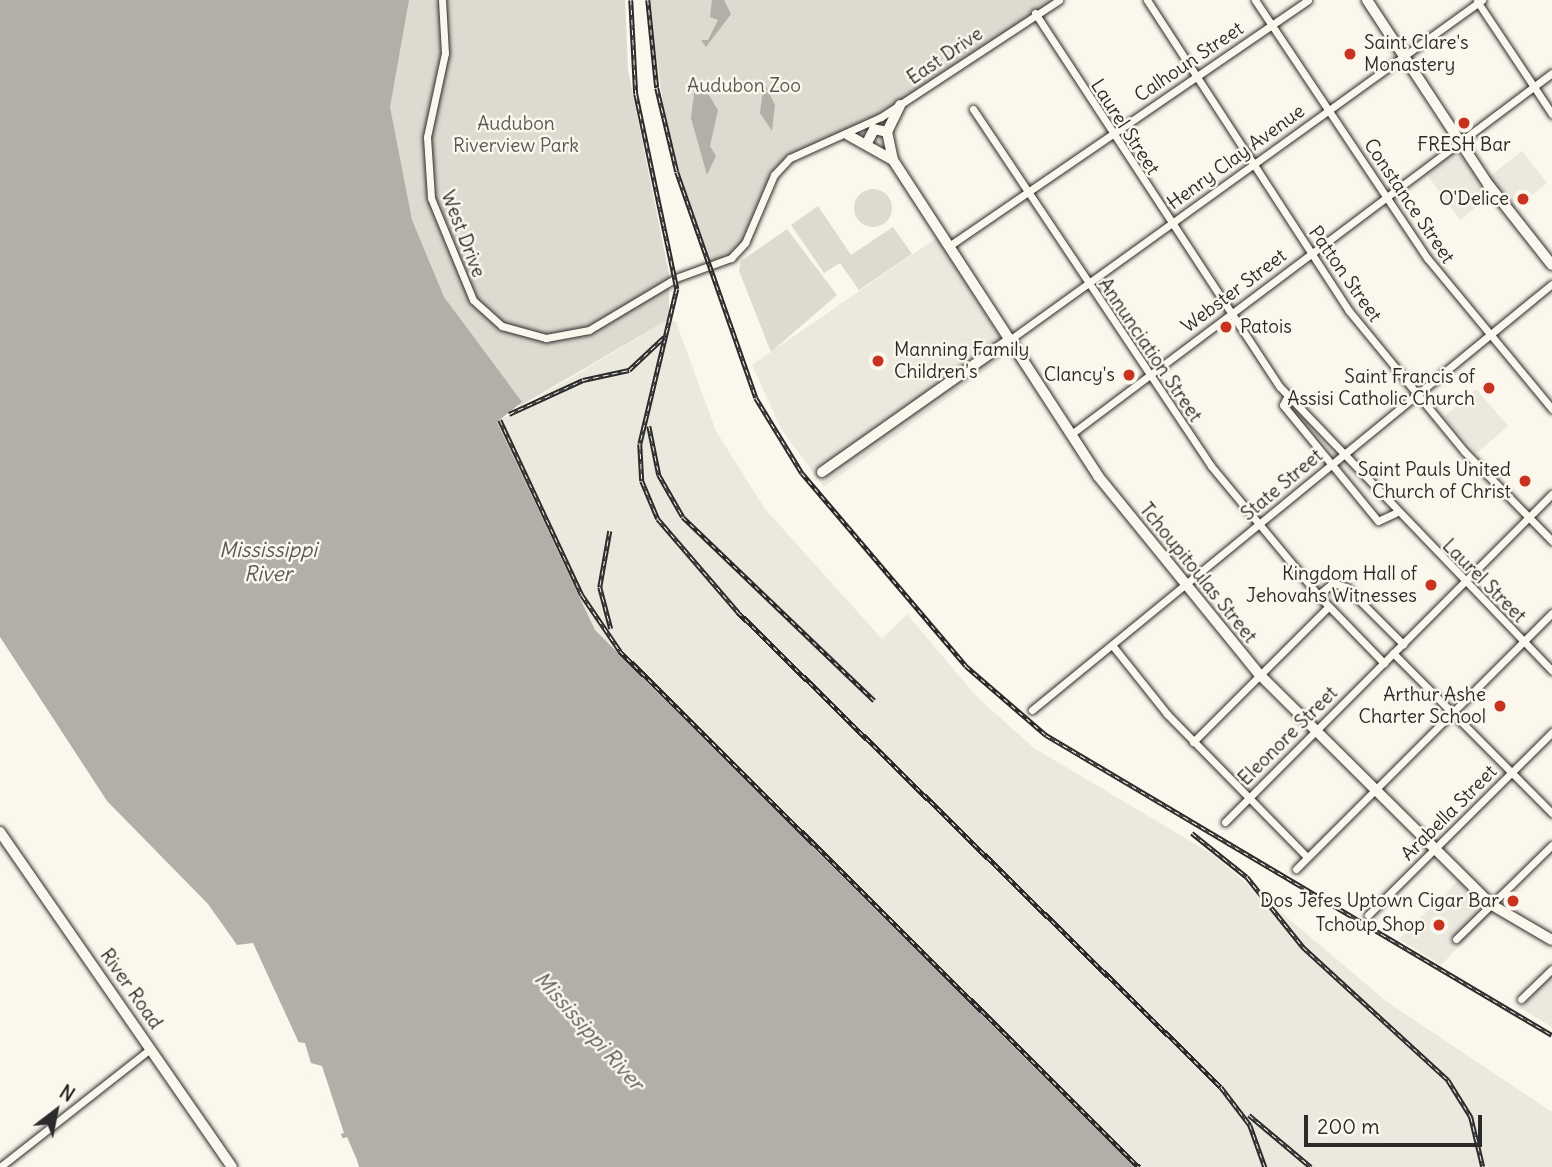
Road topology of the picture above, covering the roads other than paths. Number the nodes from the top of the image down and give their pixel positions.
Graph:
1 (442, 0) edge
2 (1059, 0) edge
3 (1146, 0) edge
4 (1255, 0) edge
5 (1308, 0) edge
6 (1367, 0) edge
7 (1479, 1) edge
8 (1035, 13) junction
9 (1272, 25) junction
10 (1404, 56) junction
11 (1552, 73) edge
12 (1196, 77) junction
13 (1534, 86) junction
14 (900, 105) junction
15 (973, 109) dead end
16 (1329, 110) junction
17 (1552, 114) edge
18 (887, 132) junction
19 (848, 135) junction
20 (1111, 135) junction
21 (869, 141) junction
22 (1459, 142) junction
23 (893, 160) junction
24 (1252, 165) junction
25 (1027, 192) junction
26 (1385, 198) junction
27 (1170, 225) junction
28 (948, 246) junction
29 (1310, 253) junction
30 (1552, 265) edge
31 (1552, 284) edge
32 (1087, 285) junction
33 (1229, 314) junction
34 (1490, 335) junction
35 (1008, 341) junction
36 (1146, 377) junction
37 (1418, 393) junction
38 (1288, 395) junction
39 (1552, 409) edge
40 (1070, 435) junction
41 (1345, 453) junction
42 (1331, 465) junction
43 (822, 472) dead end
44 (1552, 495) edge
45 (1395, 513) junction
46 (1529, 517) junction
47 (1259, 524) junction
48 (1552, 541) edge
49 (1463, 583) junction
50 (1185, 585) junction
51 (1318, 595) junction
52 (1328, 607) junction
53 (1552, 613) edge
54 (1523, 642) junction
55 (1403, 643) junction
56 (1112, 645) junction
57 (1393, 653) junction
58 (1384, 663) junction
59 (1552, 671) edge
60 (1259, 674) junction
61 (1032, 710) dead end
62 (1452, 713) junction
63 (1316, 731) junction
64 (1552, 732) edge
65 (1193, 742) junction
66 (1511, 774) junction
67 (1375, 790) junction
68 (1249, 798) junction
69 (1552, 813) edge
70 (1225, 822) dead end
71 (0, 832) edge
72 (1552, 845) edge
73 (1435, 850) junction
74 (1307, 857) junction
75 (1296, 869) dead end
76 (1492, 905) junction
77 (1368, 915) dead end
78 (1456, 939) dead end
79 (1552, 940) edge
80 (1552, 969) edge
81 (1521, 999) dead end
82 (150, 1049) junction
83 (0, 1167) edge
84 (232, 1167) edge

1 - 19 street, West Drive
2 - 8 street, East Drive
3 - 12 street, Patton Street
4 - 9 street, Constance Street
5 - 9 street, Calhoun Street
6 - 10 street
7 - 10 street, Henry Clay Avenue
7 - 13 street
8 - 14 street, East Drive
8 - 20 street, Laurel Street
9 - 12 street, Calhoun Street
9 - 16 street, Constance Street
10 - 16 street, Henry Clay Avenue
10 - 22 street
11 - 13 street, Webster Street
12 - 20 street, Calhoun Street
12 - 24 street, Patton Street
13 - 17 street
13 - 22 street, Webster Street
14 - 18 street
14 - 19 street, East Drive
15 - 25 street, Annunciation Street
16 - 24 street, Henry Clay Avenue
16 - 26 street, Constance Street
18 - 21 street
18 - 23 street, Tchoupitoulas Street
19 - 21 street, Tchoupitoulas Street
20 - 25 street, Calhoun Street
20 - 27 street, Laurel Street
21 - 23 street, Tchoupitoulas Street
22 - 26 street, Webster Street
22 - 30 street
23 - 28 street, Tchoupitoulas Street
24 - 27 street, Henry Clay Avenue
24 - 29 street, Patton Street
25 - 28 street, Calhoun Street
25 - 32 street, Annunciation Street
26 - 29 street, Webster Street
26 - 34 street, Constance Street
27 - 32 street, Henry Clay Avenue
27 - 33 street, Laurel Street
28 - 35 street, Tchoupitoulas Street
29 - 33 street, Webster Street
29 - 37 street, Patton Street
31 - 34 street, State Street
32 - 35 street, Henry Clay Avenue
32 - 36 street, Annunciation Street
33 - 36 street, Webster Street
33 - 38 street, Laurel Street
34 - 37 street, State Street
34 - 39 street, Constance Street
35 - 40 street, Tchoupitoulas Street
35 - 43 street
36 - 40 street, Webster Street
36 - 47 street, Annunciation Street
37 - 41 street, State Street
37 - 46 street, Patton Street
38 - 41 street, Laurel Street
38 - 42 street, Laurel Street
40 - 50 street, Tchoupitoulas Street
41 - 42 street, State Street
41 - 45 street, Laurel Street
42 - 45 street, Laurel Street
42 - 47 street, State Street
44 - 46 street, Eleonore Street
45 - 49 street, Laurel Street
46 - 48 street, Patton Street
46 - 49 street, Eleonore Street
47 - 50 street, State Street
47 - 51 street, Annunciation Street
49 - 54 street, Laurel Street
49 - 55 street, Eleonore Street
50 - 56 street, State Street
50 - 60 street, Tchoupitoulas Street
51 - 52 street, Annunciation Street
51 - 55 street
52 - 58 street, Annunciation Street
52 - 60 street
53 - 54 street
54 - 59 street, Laurel Street
54 - 62 street
55 - 57 street, Eleonore Street
56 - 61 street, State Street
56 - 65 street
57 - 58 street, Eleonore Street
57 - 62 street
58 - 63 street, Eleonore Street
60 - 63 street, Tchoupitoulas Street
60 - 65 street
62 - 66 street
62 - 67 street
63 - 67 street, Tchoupitoulas Street
63 - 68 street, Eleonore Street
64 - 66 street, Arabella Street
65 - 68 street
66 - 69 street
66 - 73 street, Arabella Street
67 - 73 street, Tchoupitoulas Street
67 - 74 street
68 - 70 street, Eleonore Street
68 - 74 street
71 - 82 street, River Road
72 - 76 street
73 - 76 street, Tchoupitoulas Street
73 - 77 street, Arabella Street
74 - 75 street
76 - 78 street
76 - 79 street, Tchoupitoulas Street
80 - 81 street
82 - 83 street
82 - 84 street, River Road

